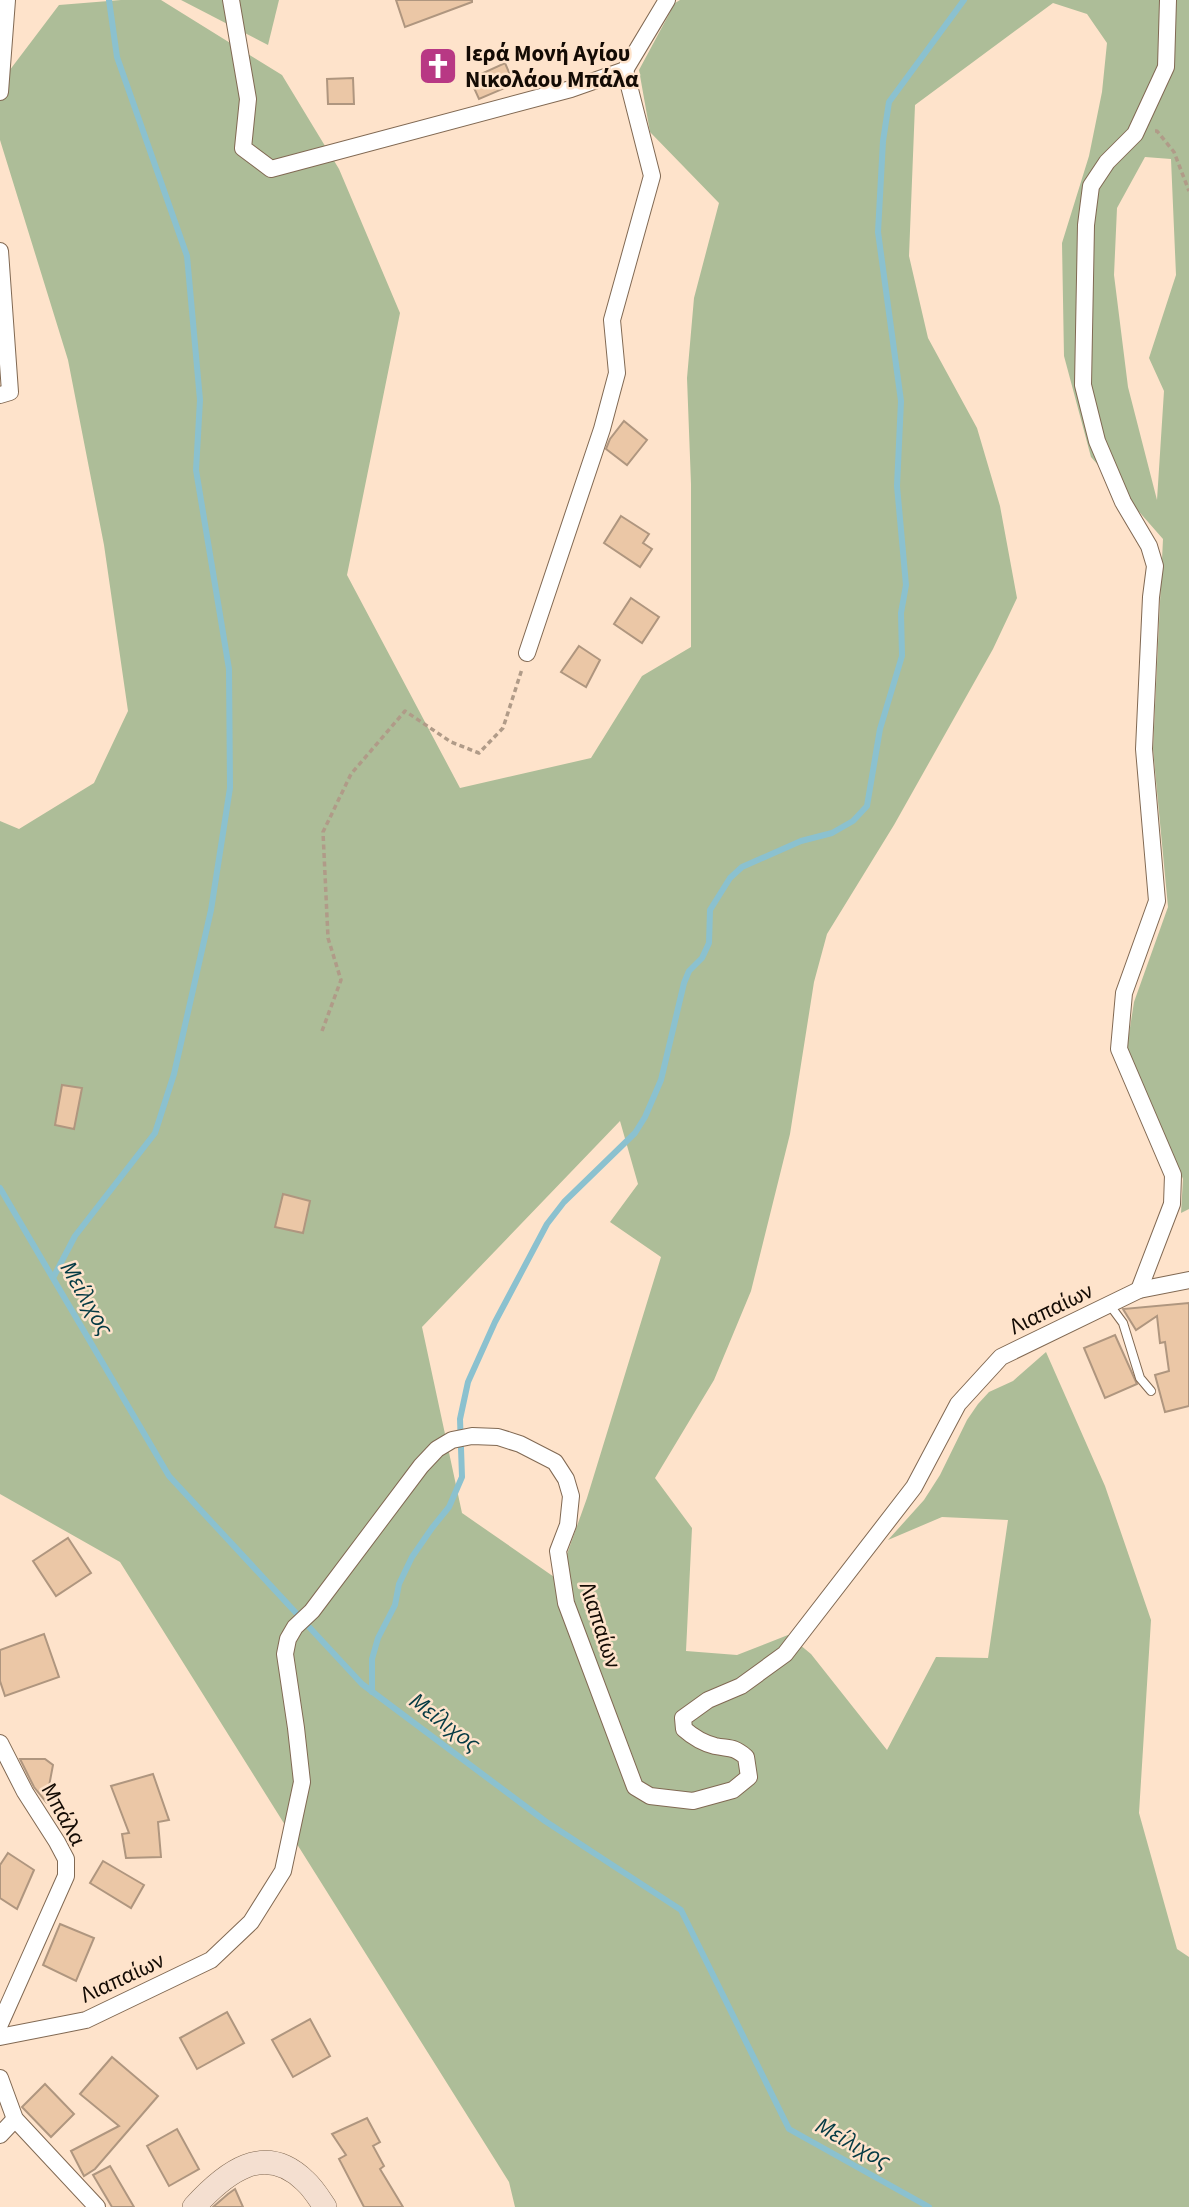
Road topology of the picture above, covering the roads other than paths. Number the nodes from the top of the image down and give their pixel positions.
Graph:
1 (7, 0) edge
2 (230, 0) edge
3 (667, 0) edge
4 (1168, 0) edge
5 (625, 70) junction
6 (0, 92) edge
7 (0, 251) edge
8 (0, 395) edge
9 (527, 653) road end
10 (1189, 1280) edge
11 (1139, 1290) junction
12 (1109, 1304) junction
13 (1151, 1391) dead end
14 (0, 1743) edge
15 (0, 2024) edge
16 (0, 2037) edge
17 (0, 2078) edge
18 (16, 2119) junction
19 (0, 2135) edge
20 (97, 2207) edge
21 (194, 2207) edge
22 (325, 2207) edge

1 - 6 street
2 - 5 street
3 - 5 street
4 - 11 street
5 - 9 street
7 - 8 street
10 - 11 street, Λιαπαίων
11 - 12 street, Λιαπαίων
12 - 13 lane
12 - 16 street, Λιαπαίων
14 - 15 street, Μπάλα
17 - 18 street
18 - 19 street
18 - 20 street
21 - 22 street

